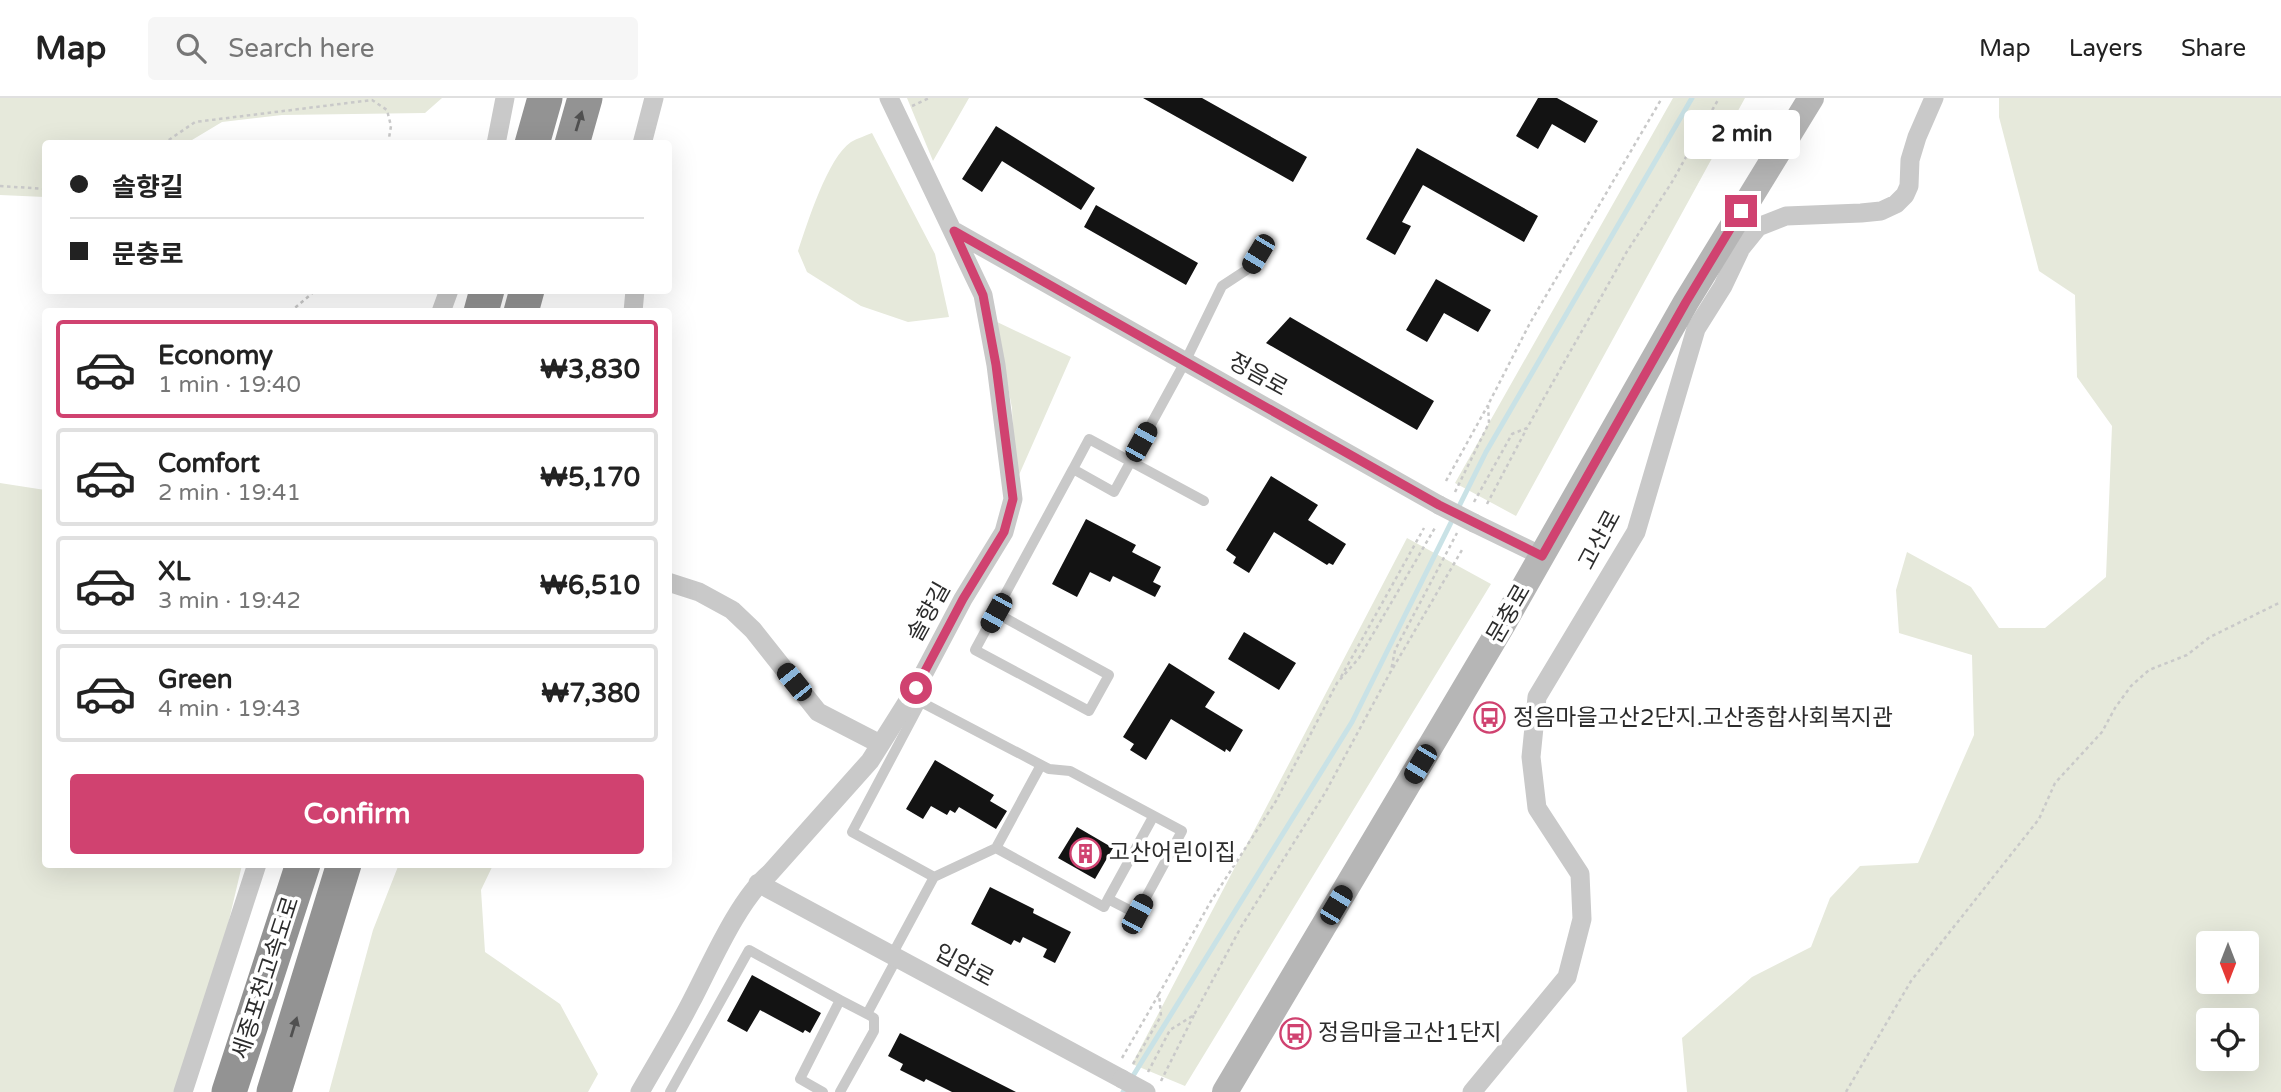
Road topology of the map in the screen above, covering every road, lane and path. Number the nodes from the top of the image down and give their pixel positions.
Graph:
1 (505, 98) edge
2 (545, 98) edge
3 (585, 98) edge
4 (654, 98) edge
5 (889, 98) edge
6 (1662, 98) edge
7 (1719, 98) edge
8 (1811, 98) edge
9 (1934, 98) edge
10 (169, 140) edge
11 (389, 140) edge
12 (497, 140) edge
13 (533, 140) edge
14 (573, 140) edge
15 (643, 140) edge
16 (0, 186) edge
17 (42, 189) edge
18 (954, 231) junction
19 (1258, 254) dead end
20 (311, 294) edge
21 (295, 308) edge
22 (1185, 362) junction
23 (1488, 405) junction
24 (1527, 428) junction
25 (1130, 462) junction
26 (1073, 469) junction
27 (1446, 481) dead end
28 (1204, 501) dead end
29 (1487, 503) dead end
30 (1444, 507) junction
31 (1467, 522) junction
32 (1424, 527) dead end
33 (1462, 550) dead end
34 (1542, 556) junction
35 (672, 583) edge
36 (2281, 603) edge
37 (996, 613) junction
38 (1391, 671) junction
39 (1338, 683) junction
40 (880, 744) junction
41 (1041, 765) junction
42 (1153, 817) junction
43 (996, 848) junction
44 (256, 868) edge
45 (302, 868) edge
46 (343, 868) edge
47 (934, 877) junction
48 (758, 883) junction
49 (1108, 899) junction
50 (894, 957) junction
51 (1159, 994) junction
52 (840, 1000) junction
53 (867, 1014) junction
54 (1194, 1015) junction
55 (1124, 1070) junction
56 (1150, 1085) edge
57 (183, 1092) edge
58 (229, 1092) edge
59 (274, 1092) edge
60 (639, 1092) edge
61 (670, 1092) edge
62 (823, 1092) edge
63 (840, 1092) edge
64 (1225, 1092) edge
65 (1472, 1092) edge
66 (1846, 1092) edge

1 - 12 street
2 - 13 highway
14 -> 3 highway
4 - 15 street
5 - 18 street, 솔향길
6 - 23 path
7 - 24 path
8 - 34 street, 문충로
9 - 65 street, 고산로
10 - 11 path
16 - 17 path
18 - 22 street, 정음로
18 - 40 street, 솔향길
19 - 22 lane
20 - 21 path
22 - 25 lane
22 - 30 street, 정음로
23 - 27 path
23 - 30 path
24 - 29 path
24 - 31 path
25 - 26 lane
25 - 26 lane
25 - 28 lane
26 - 37 lane
30 - 31 street, 정음로, bridge
30 - 39 path
31 - 34 street, 정음로
31 - 38 path
32 - 39 path
33 - 38 path
34 - 64 street, 문충로
35 - 40 street
36 - 66 path
37 - 37 lane
38 - 54 path
39 - 51 path
40 - 48 street, 솔향길
41 - 42 lane
41 - 43 lane
41 - 47 lane
42 - 49 lane
42 - 49 lane
43 - 47 lane
43 - 49 lane
44 - 57 street
45 - 58 highway, 세종포천고속도로
59 -> 46 highway, 세종포천고속도로
47 - 50 lane
48 - 50 street, 입암로
48 - 60 street, 솔향길
50 - 53 lane
50 - 55 street, 입암로
51 - 55 path
51 - 55 path
52 - 53 lane
52 - 61 lane
52 - 62 lane
53 - 63 lane
54 - 56 path
54 - 56 path
55 - 56 street, 입암로, bridge

